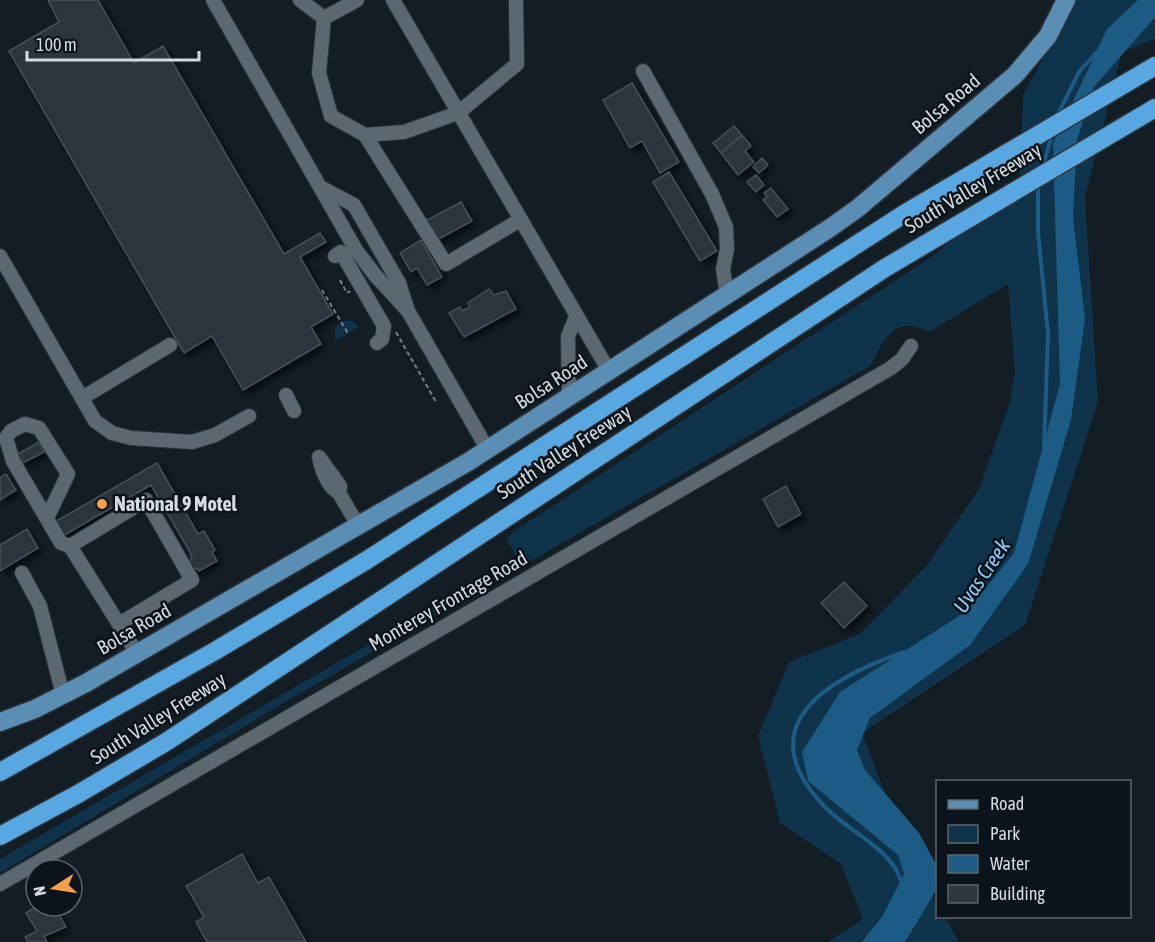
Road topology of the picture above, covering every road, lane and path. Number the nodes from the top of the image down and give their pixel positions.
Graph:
1 (213, 0) edge
2 (300, 0) edge
3 (357, 0) edge
4 (393, 0) edge
5 (516, 0) edge
6 (1066, 0) edge
7 (324, 18) junction
8 (1155, 66) edge
9 (643, 71) dead end
10 (1153, 109) edge
11 (458, 113) junction
12 (365, 135) junction
13 (320, 187) junction
14 (520, 220) junction
15 (0, 256) edge
16 (335, 256) dead end
17 (339, 280) dead end
18 (322, 290) dead end
19 (353, 290) dead end
20 (727, 295) junction
21 (408, 311) junction
22 (576, 317) junction
23 (395, 330) dead end
24 (349, 335) dead end
25 (377, 343) dead end
26 (170, 345) dead end
27 (911, 346) dead end
28 (609, 371) junction
29 (286, 395) dead end
30 (569, 397) junction
31 (82, 398) junction
32 (436, 402) dead end
33 (294, 411) dead end
34 (249, 416) dead end
35 (488, 450) junction
36 (339, 493) dead end
37 (47, 518) junction
38 (359, 527) junction
39 (70, 546) junction
40 (22, 573) dead end
41 (119, 624) junction
42 (137, 653) junction
43 (63, 695) junction
44 (0, 722) edge
45 (0, 772) edge
46 (0, 836) edge
47 (0, 884) edge

1 - 13 street
2 - 7 street
3 - 7 street
4 - 11 street
5 - 11 street
6 - 20 main road, Bolsa Road
7 - 12 street
8 - 45 highway, South Valley Freeway
9 - 20 street
10 - 46 highway, South Valley Freeway
11 - 12 street
11 - 14 street
12 - 14 street
13 - 21 street
13 - 21 street
14 - 22 street
15 - 31 street
16 - 25 street
17 - 19 path
18 - 24 path
20 - 28 main road, Bolsa Road
21 - 35 street
22 - 28 street
22 - 30 street
23 - 32 path
26 - 31 street
27 - 47 street, Monterey Frontage Road
28 - 30 main road, Bolsa Road
29 - 33 street
30 - 35 main road, Bolsa Road
31 - 34 street
35 - 38 main road, Bolsa Road
36 - 38 street
37 - 37 street
37 - 39 street
38 - 42 main road, Bolsa Road
39 - 41 street
39 - 41 street
40 - 43 street
41 - 42 street
42 - 43 main road, Bolsa Road
43 - 44 main road, Bolsa Road

